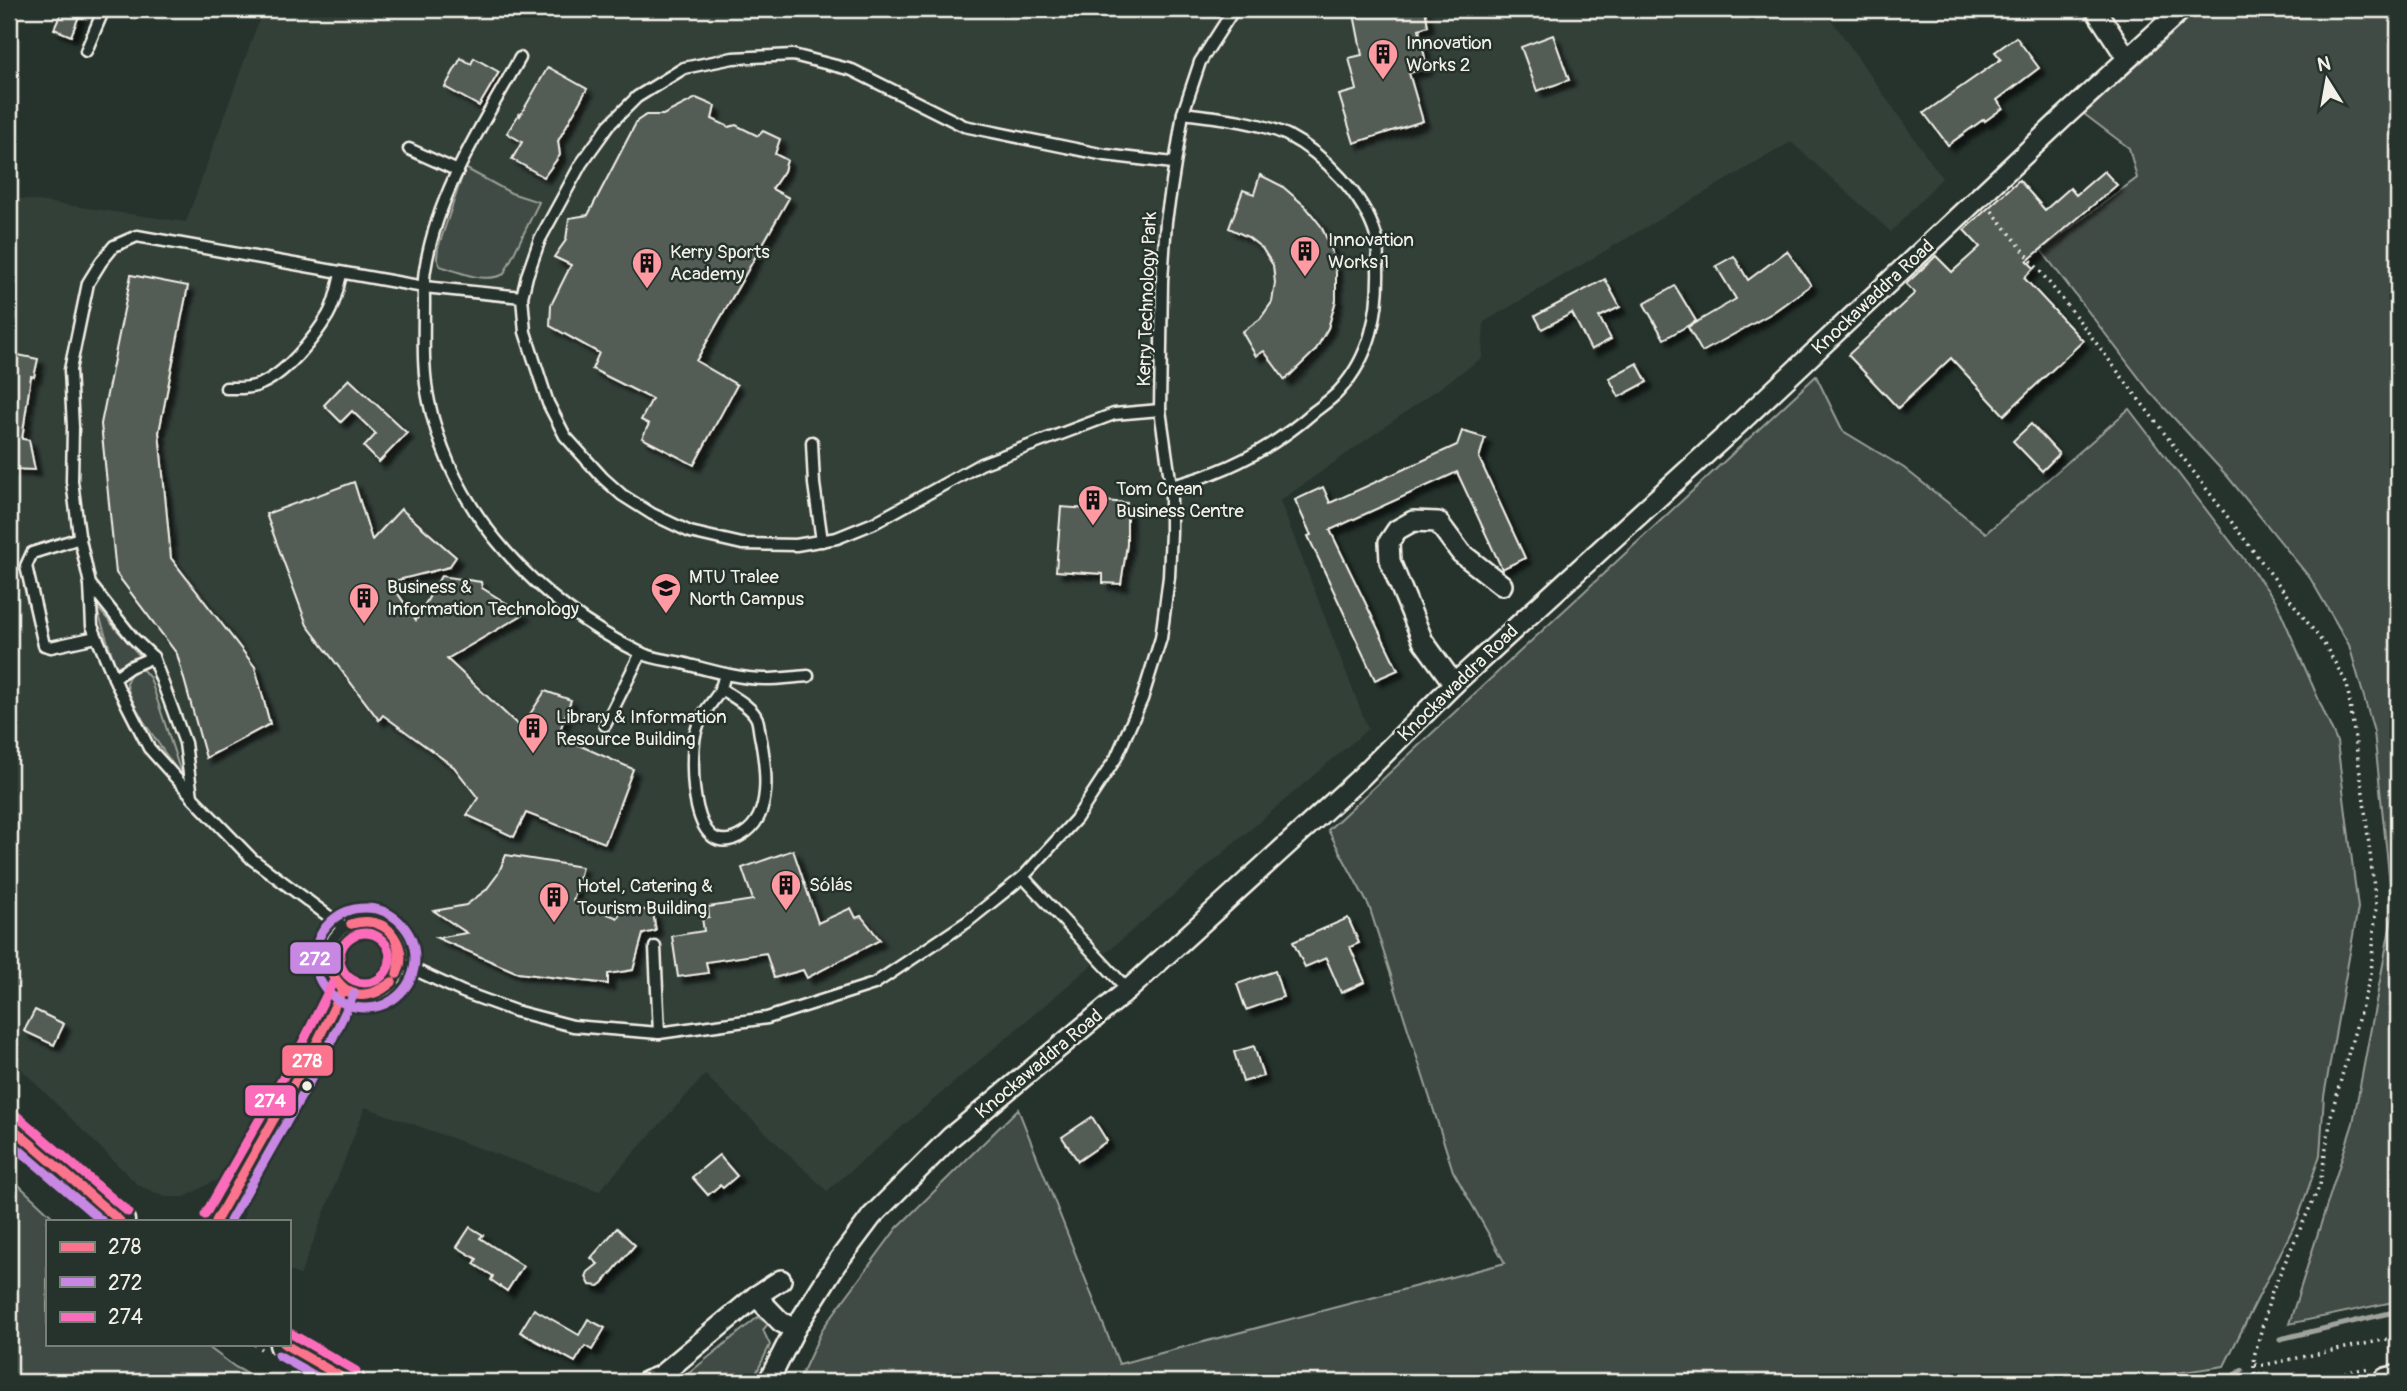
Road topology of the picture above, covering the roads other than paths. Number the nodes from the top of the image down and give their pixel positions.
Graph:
1 (104, 9) edge
2 (1234, 9) edge
3 (2095, 9) edge
4 (2182, 9) edge
5 (86, 51) dead end
6 (520, 58) dead end
7 (2127, 58) junction
8 (1183, 113) junction
9 (409, 149) dead end
10 (1173, 163) junction
11 (458, 171) junction
12 (341, 274) junction
13 (424, 287) junction
14 (522, 297) junction
15 (226, 388) dead end
16 (1160, 410) junction
17 (812, 442) dead end
18 (1171, 486) junction
19 (80, 538) junction
20 (822, 541) junction
21 (90, 584) junction
22 (1502, 585) dead end
23 (96, 637) junction
24 (641, 653) junction
25 (153, 657) junction
26 (725, 674) junction
27 (808, 676) dead end
28 (114, 678) junction
29 (1454, 684) junction
30 (720, 688) junction
31 (605, 725) dead end
32 (192, 797) junction
33 (1023, 877) junction
34 (343, 927) junction
35 (654, 947) dead end
36 (402, 964) junction
37 (342, 989) junction
38 (1128, 990) junction
39 (659, 1033) junction
40 (9, 1125) edge
41 (119, 1220) edge
42 (217, 1220) edge
43 (781, 1280) dead end
44 (756, 1296) junction
45 (795, 1329) junction
46 (287, 1346) edge
47 (647, 1381) edge
48 (350, 1382) edge
49 (768, 1382) edge

1 - 5 lane
2 - 8 lane, Kerry Technology Park
3 - 7 street
4 - 7 street, Knockawaddra Road
6 - 11 lane
7 - 29 street, Knockawaddra Road
8 - 10 lane, Kerry Technology Park
8 - 18 lane
9 - 11 lane
10 - 14 lane
10 - 16 lane, Kerry Technology Park
11 - 13 lane
12 - 13 lane
12 - 15 lane
12 - 19 lane
13 - 14 lane
13 - 24 lane
14 - 20 lane
16 - 18 lane, Kerry Technology Park
16 - 20 lane
17 - 20 lane
18 - 33 lane, Kerry Technology Park
19 - 21 lane
19 - 23 lane
21 - 23 lane
21 - 25 lane
22 - 29 street
23 - 28 lane
24 - 26 lane
24 - 31 lane
25 - 28 lane
25 - 32 lane
26 - 27 lane
26 - 30 lane
28 - 32 lane
29 - 38 street, Knockawaddra Road
30 - 30 lane
32 - 34 lane
33 - 38 lane
33 - 39 lane, Kerry Technology Park
34 - 36 lane
34 - 37 lane
35 - 39 lane
36 - 37 lane
36 - 39 lane, Kerry Technology Park
37 - 42 lane
38 - 45 street, Knockawaddra Road
40 - 41 street
43 - 44 street
44 - 45 street
44 - 47 street
45 - 49 street, Knockawaddra Road
46 - 48 street

